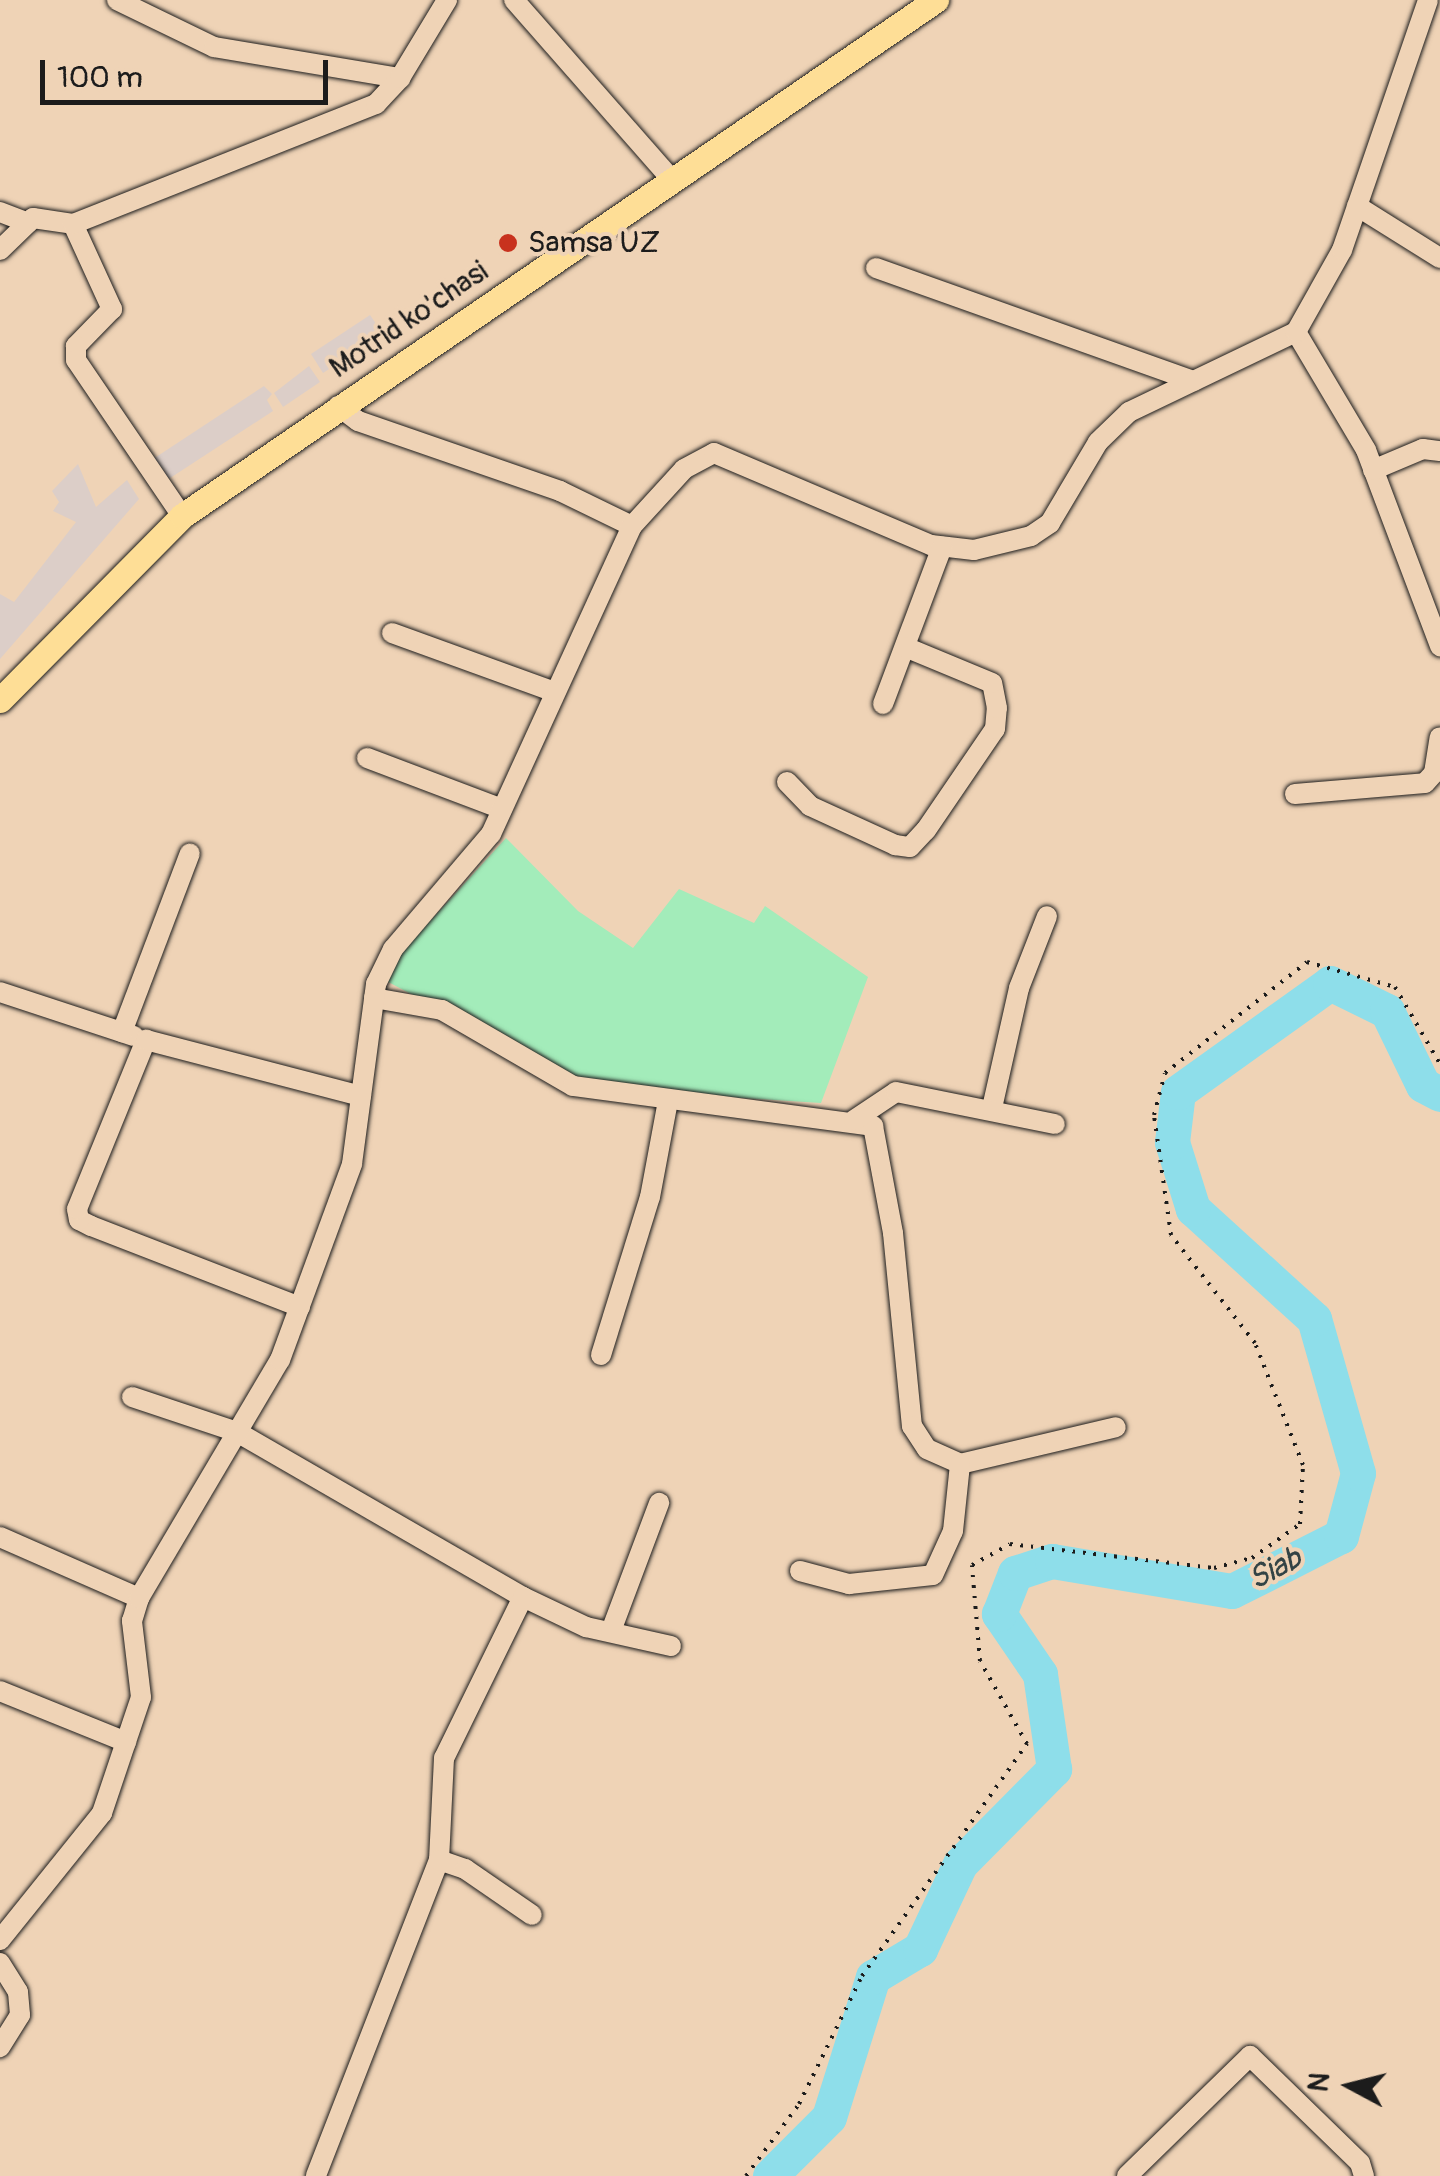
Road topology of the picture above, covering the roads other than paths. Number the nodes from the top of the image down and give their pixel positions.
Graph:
1 (116, 0) edge
2 (446, 0) edge
3 (514, 0) edge
4 (936, 0) edge
5 (1428, 0) edge
6 (400, 78) junction
7 (674, 182) junction
8 (1358, 206) junction
9 (0, 212) edge
10 (28, 223) junction
11 (73, 224) junction
12 (0, 250) edge
13 (1440, 258) edge
14 (876, 268) dead end
15 (1296, 332) junction
16 (1194, 381) junction
17 (338, 406) junction
18 (1440, 451) edge
19 (1373, 470) junction
20 (182, 516) junction
21 (632, 526) junction
22 (942, 546) junction
23 (392, 632) dead end
24 (1440, 646) edge
25 (905, 647) junction
26 (555, 692) junction
27 (0, 700) edge
28 (884, 704) dead end
29 (1440, 738) edge
30 (367, 758) dead end
31 (787, 782) dead end
32 (1295, 794) dead end
33 (502, 809) junction
34 (190, 854) dead end
35 (1047, 916) dead end
36 (0, 992) edge
37 (374, 998) junction
38 (122, 1032) junction
39 (146, 1040) junction
40 (361, 1096) junction
41 (668, 1101) junction
42 (992, 1108) junction
43 (854, 1120) junction
44 (1055, 1124) dead end
45 (300, 1306) junction
46 (601, 1355) dead end
47 (132, 1397) dead end
48 (1116, 1427) dead end
49 (237, 1432) junction
50 (960, 1464) junction
51 (659, 1503) dead end
52 (0, 1537) edge
53 (800, 1571) dead end
54 (522, 1597) junction
55 (138, 1598) junction
56 (610, 1631) junction
57 (670, 1646) dead end
58 (0, 1691) edge
59 (126, 1742) junction
60 (439, 1860) junction
61 (532, 1915) dead end
62 (0, 1940) edge
63 (0, 1963) edge
64 (0, 2047) edge
65 (321, 2175) edge
66 (1128, 2176) edge
67 (1364, 2176) edge

1 - 6 street
2 - 6 street
3 - 7 street
4 - 7 main road, Motrid ko'chasi
5 - 8 street
6 - 11 street
7 - 17 main road, Motrid ko'chasi
8 - 13 street
8 - 15 street
9 - 10 street
10 - 11 street
10 - 12 street
11 - 20 street
14 - 16 street
15 - 16 street
15 - 19 street
16 - 22 street
17 - 20 main road, Motrid ko'chasi
17 - 21 street
18 - 19 street
19 - 24 street
20 - 27 main road, Motrid ko'chasi
21 - 22 street
21 - 26 street
22 - 25 street
23 - 26 street
25 - 28 street
25 - 31 street
26 - 33 street
29 - 32 street
30 - 33 street
33 - 37 street
34 - 38 street
35 - 42 street
36 - 38 street
37 - 40 street
37 - 41 street
38 - 39 street
39 - 40 street
39 - 45 street
40 - 45 street
41 - 43 street
41 - 46 street
42 - 43 street
42 - 44 street
43 - 50 street
45 - 49 street
47 - 49 street
48 - 50 street
49 - 54 street
49 - 55 street
50 - 53 street
51 - 56 street
52 - 55 street
54 - 56 street
54 - 60 street
55 - 59 street
56 - 57 street
58 - 59 street
59 - 62 street
60 - 61 street
60 - 65 street
63 - 64 street
66 - 67 street

